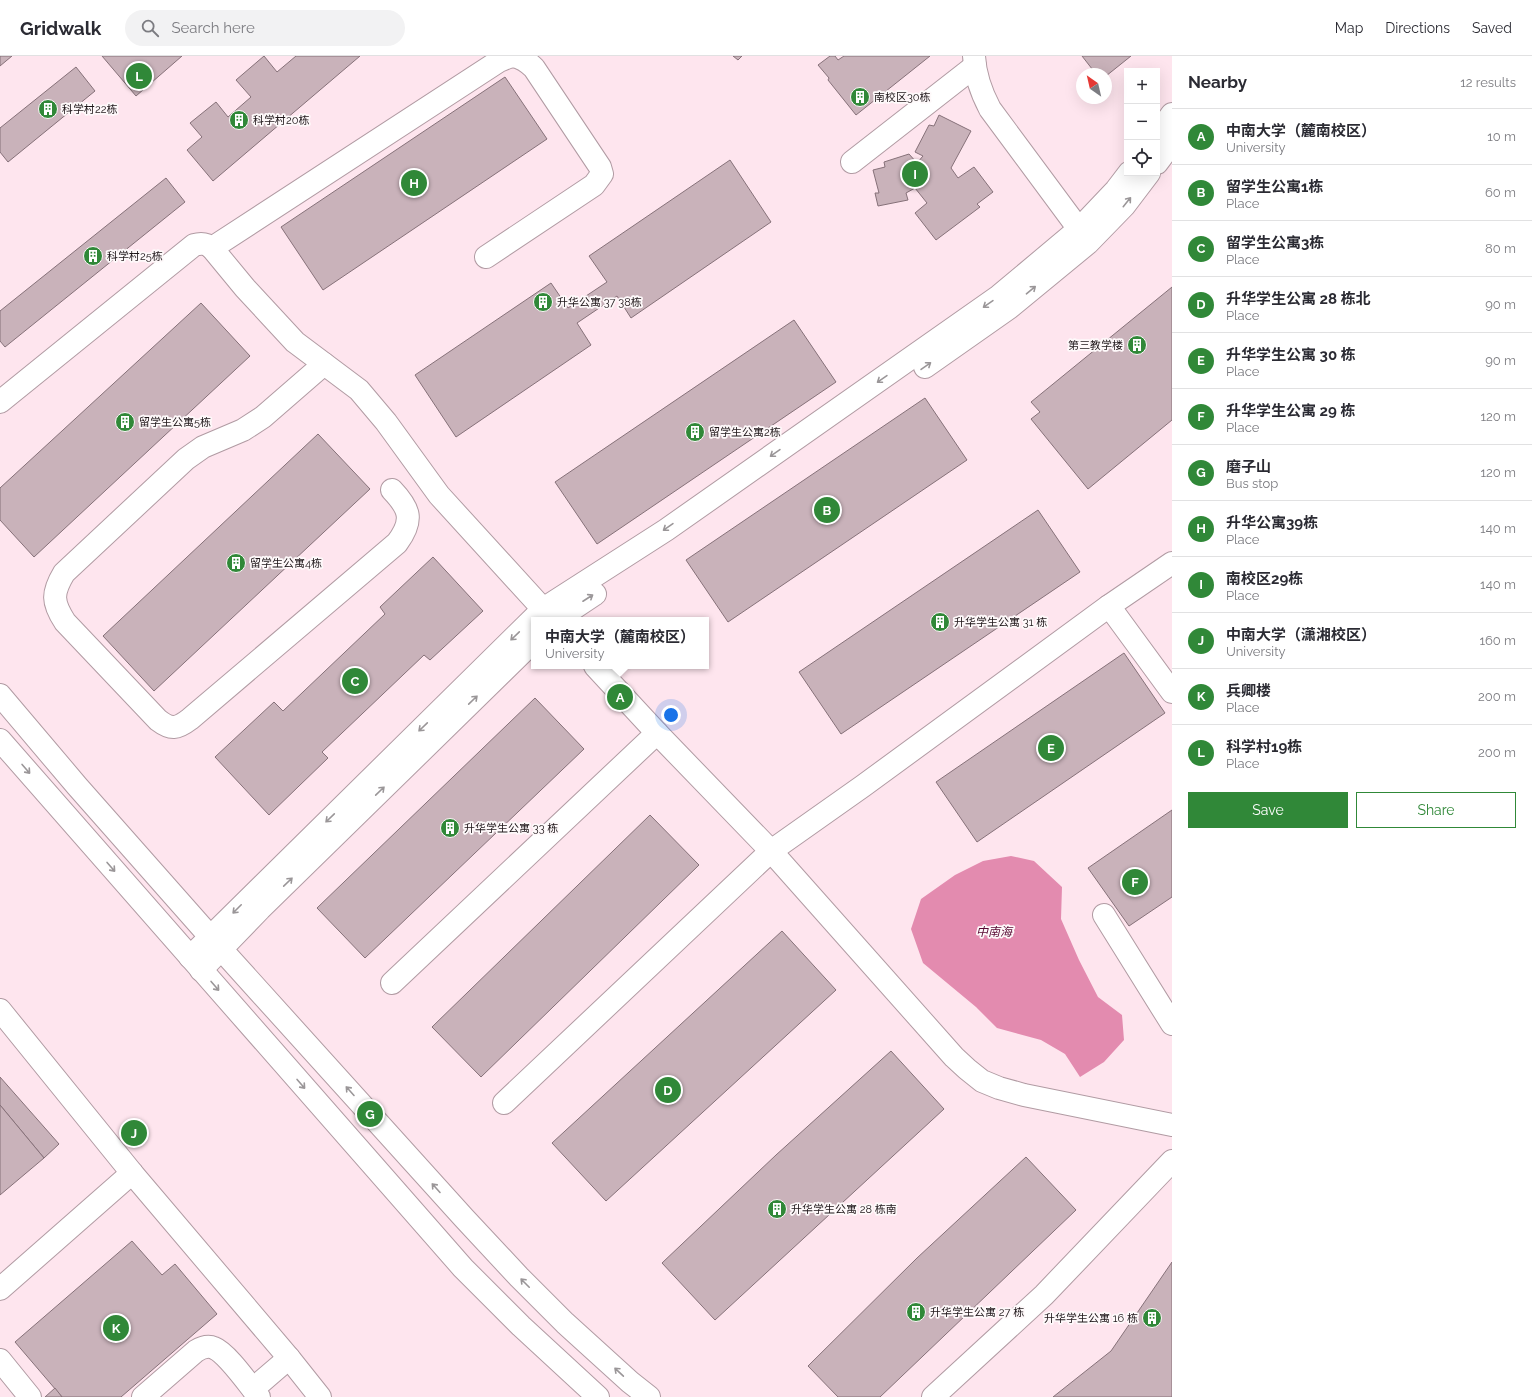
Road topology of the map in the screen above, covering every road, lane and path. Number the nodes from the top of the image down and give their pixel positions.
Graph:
1 (512, 56) edge
2 (974, 61) edge
3 (1172, 114) edge
4 (1160, 131) edge
5 (1172, 143) edge
6 (1160, 159) edge
7 (852, 162) dead end
8 (1127, 176) edge
9 (1147, 176) edge
10 (1084, 236) junction
11 (212, 248) junction
12 (486, 257) dead end
13 (324, 364) junction
14 (0, 402) edge
15 (392, 490) dead end
16 (1172, 563) edge
17 (1109, 606) junction
18 (551, 616) edge
19 (531, 635) edge
20 (531, 644) edge
21 (598, 669) edge
22 (1172, 692) edge
23 (0, 695) edge
24 (657, 733) junction
25 (0, 740) edge
26 (771, 851) junction
27 (1104, 915) dead end
28 (215, 943) junction
29 (195, 963) junction
30 (392, 983) dead end
31 (0, 1010) edge
32 (1172, 1024) edge
33 (504, 1102) dead end
34 (1172, 1126) edge
35 (1172, 1161) edge
36 (132, 1173) junction
37 (0, 1289) edge
38 (290, 1358) junction
39 (0, 1360) edge
40 (256, 1393) edge
41 (30, 1397) edge
42 (143, 1397) edge
43 (320, 1397) edge
44 (598, 1397) edge
45 (649, 1397) edge
46 (933, 1397) edge

1 - 11 street
1 - 12 street
2 - 7 street
2 - 10 street
3 - 4 street
5 - 6 street
8 - 10 street
10 -> 9 street
10 - 18 street
11 - 13 street
11 - 14 street
13 - 15 street
13 - 18 street
16 - 17 street
17 - 22 street
17 - 26 street
19 -> 28 street
28 -> 20 street
21 - 24 street
23 - 28 street
24 - 26 street
24 - 30 street
25 -> 29 street
26 - 33 street
26 - 34 street
27 - 32 street
28 - 29 street
45 -> 28 street
29 -> 44 street
31 - 36 street
35 - 46 street
36 - 37 street
36 - 38 street
38 - 40 street
38 - 43 street
39 - 41 street
40 - 42 street

